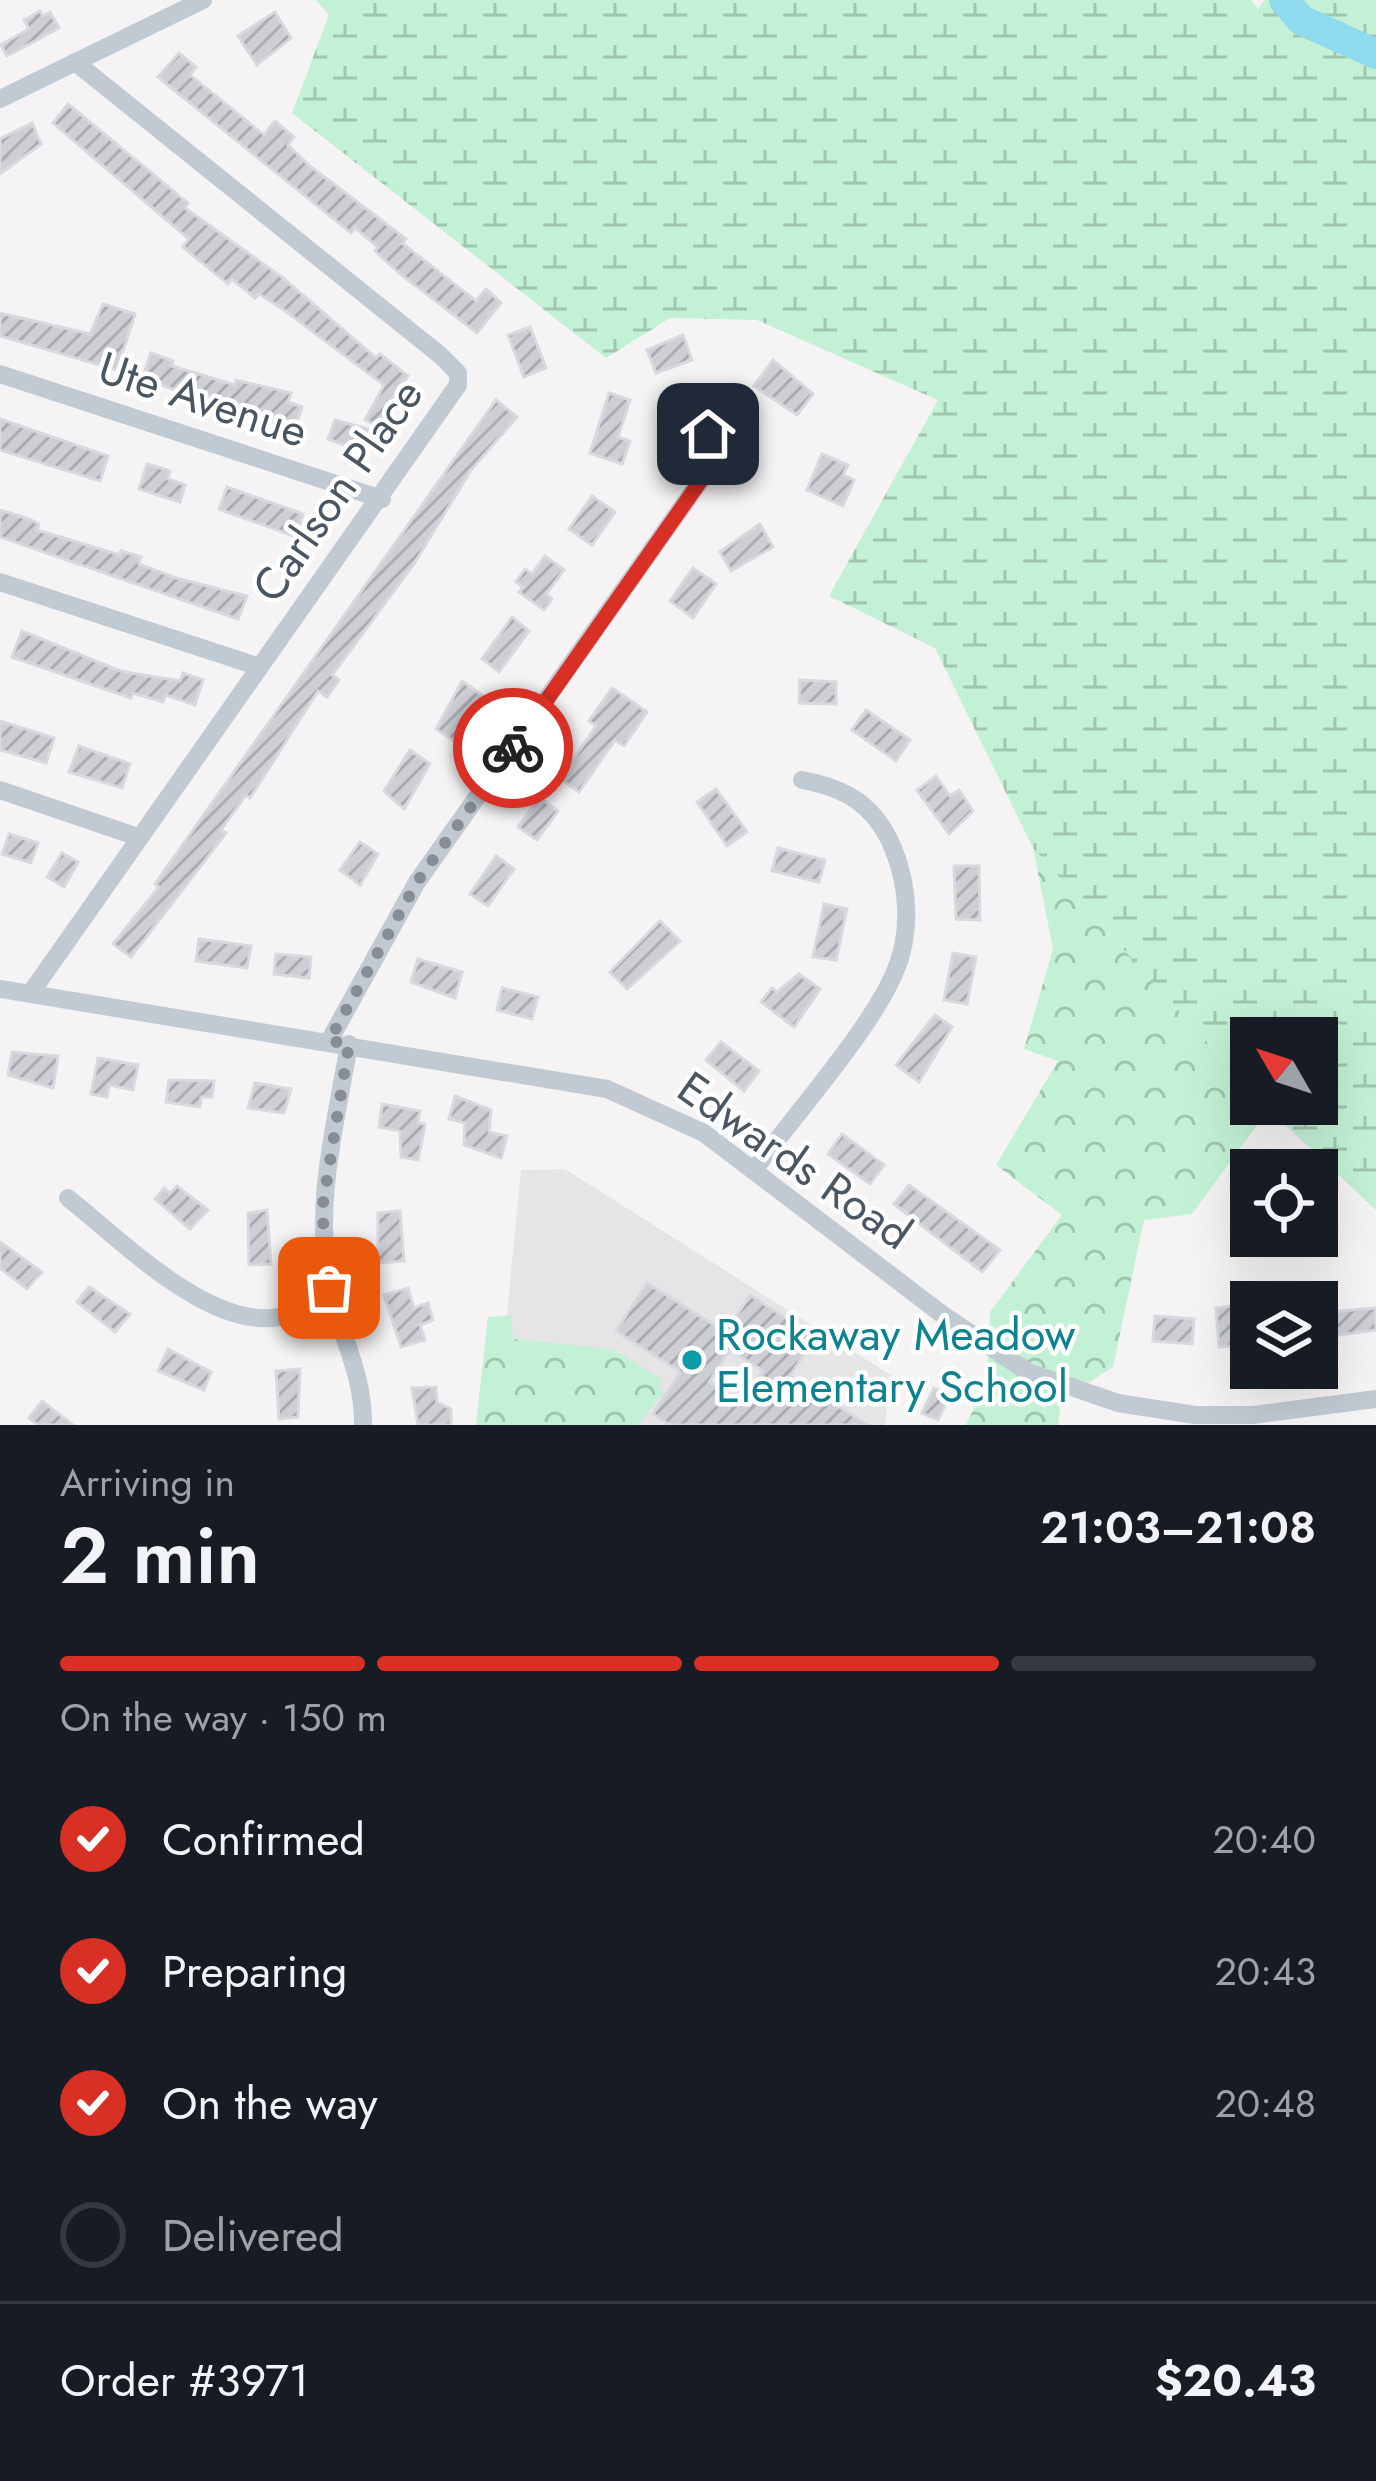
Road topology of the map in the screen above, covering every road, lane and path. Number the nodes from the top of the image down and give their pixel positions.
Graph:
1 (203, 0) edge
2 (75, 62) junction
3 (0, 99) edge
4 (0, 374) edge
5 (708, 434) dead end
6 (382, 499) junction
7 (0, 582) edge
8 (260, 667) junction
9 (802, 780) dead end
10 (0, 790) edge
11 (138, 837) junction
12 (0, 989) edge
13 (30, 994) junction
14 (339, 1042) junction
15 (754, 1170) junction
16 (68, 1198) dead end
17 (333, 1296) junction
18 (1376, 1399) edge
19 (1195, 1420) edge
20 (363, 1425) edge

1 - 2 street
2 - 3 street
2 - 6 street, Carlson Place
4 - 6 street, Ute Avenue
5 - 14 street
6 - 8 street, Carlson Place
7 - 8 street
8 - 11 street, Carlson Place
9 - 15 street
10 - 11 street
11 - 13 street, Carlson Place
12 - 13 street, Edwards Road
13 - 14 street, Edwards Road
14 - 15 street, Edwards Road
14 - 17 street
15 - 19 street, Edwards Road
16 - 17 street
17 - 20 street
18 - 19 street, Edwards Road

